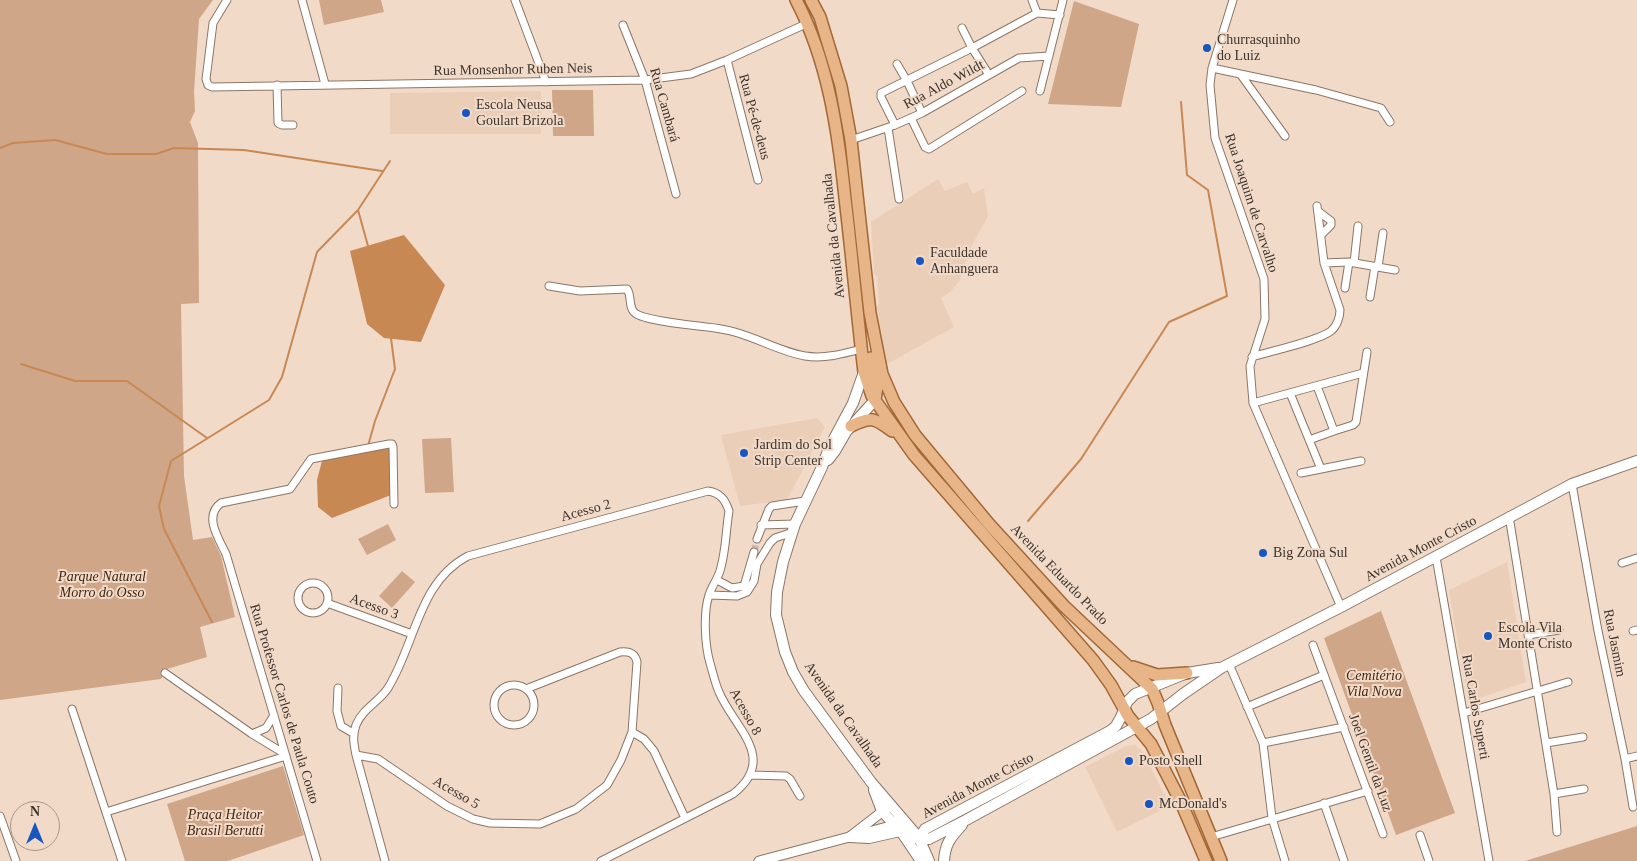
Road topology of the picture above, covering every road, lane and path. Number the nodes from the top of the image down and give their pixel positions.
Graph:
1 (226, 0) edge
2 (302, 0) edge
3 (515, 0) edge
4 (796, 0) edge
5 (811, 0) edge
6 (1032, 0) edge
7 (1063, 0) edge
8 (1233, 0) edge
9 (1037, 14) junction
10 (1060, 14) junction
11 (808, 23) junction
12 (623, 25) dead end
13 (962, 28) dead end
14 (972, 48) junction
15 (1049, 56) junction
16 (727, 60) junction
17 (896, 64) dead end
18 (1212, 68) junction
19 (1242, 75) junction
20 (989, 76) junction
21 (646, 80) junction
22 (908, 81) junction
23 (546, 82) junction
24 (325, 84) junction
25 (277, 85) junction
26 (1022, 91) dead end
27 (1040, 91) dead end
28 (922, 113) junction
29 (910, 118) junction
30 (1390, 122) dead end
31 (294, 125) dead end
32 (892, 127) junction
33 (1285, 136) dead end
34 (851, 140) junction
35 (758, 180) dead end
36 (845, 190) junction
37 (676, 194) dead end
38 (899, 199) dead end
39 (1358, 226) dead end
40 (862, 232) junction
41 (1383, 233) dead end
42 (1321, 236) junction
43 (852, 257) junction
44 (1324, 263) junction
45 (1351, 263) junction
46 (1376, 266) junction
47 (1395, 270) dead end
48 (549, 286) dead end
49 (1345, 288) dead end
50 (869, 296) junction
51 (1370, 297) dead end
52 (870, 313) junction
53 (862, 350) junction
54 (1367, 352) dead end
55 (1252, 357) junction
56 (864, 372) junction
57 (1364, 373) junction
58 (1317, 386) junction
59 (1290, 393) junction
60 (875, 400) junction
61 (1253, 403) junction
62 (852, 426) junction
63 (1334, 431) junction
64 (900, 437) junction
65 (1309, 440) junction
66 (1361, 461) dead end
67 (1637, 461) edge
68 (822, 467) junction
69 (1320, 469) junction
70 (1300, 473) dead end
71 (1572, 484) junction
72 (805, 501) junction
73 (394, 504) dead end
74 (1509, 516) junction
75 (761, 525) junction
76 (794, 528) junction
77 (757, 539) tunnel mouth
78 (754, 552) tunnel mouth
79 (1436, 557) junction
80 (1637, 558) edge
81 (1622, 563) dead end
82 (717, 580) junction
83 (709, 595) junction
84 (328, 603) junction
85 (1341, 607) junction
86 (1559, 630) dead end
87 (412, 634) junction
88 (1528, 634) junction
89 (1313, 645) dead end
90 (1129, 665) junction
91 (1225, 666) junction
92 (165, 673) dead end
93 (1187, 673) junction
94 (1324, 675) junction
95 (1568, 682) dead end
96 (338, 688) dead end
97 (526, 689) junction
98 (1152, 689) junction
99 (1537, 692) junction
100 (1247, 707) junction
101 (1124, 708) junction
102 (72, 709) dead end
103 (1160, 711) junction
104 (1464, 713) junction
105 (274, 715) junction
106 (1137, 726) junction
107 (1344, 727) junction
108 (632, 732) junction
109 (353, 733) junction
110 (252, 734) junction
111 (1583, 737) dead end
112 (1263, 743) junction
113 (1546, 743) junction
114 (285, 755) junction
115 (356, 755) junction
116 (1637, 756) edge
117 (1625, 759) junction
118 (751, 775) junction
119 (1584, 789) dead end
120 (1368, 791) junction
121 (1554, 794) junction
122 (800, 796) dead end
123 (1324, 803) junction
124 (1633, 807) dead end
125 (886, 809) junction
126 (106, 812) junction
127 (0, 816) edge
128 (685, 818) junction
129 (1272, 818) junction
130 (966, 820) junction
131 (899, 826) junction
132 (1557, 832) dead end
133 (1383, 834) dead end
134 (1420, 835) dead end
135 (1211, 836) junction
136 (850, 837) junction
137 (919, 838) junction
138 (16, 861) edge
139 (122, 861) edge
140 (317, 861) edge
141 (385, 861) edge
142 (601, 861) edge
143 (759, 861) edge
144 (921, 861) edge
145 (927, 861) edge
146 (944, 861) edge
147 (1206, 861) edge
148 (1221, 861) edge
149 (1285, 861) edge
150 (1344, 861) edge
151 (1429, 861) edge
152 (1489, 861) edge

1 - 25 street, Rua Monsenhor Ruben Neis
2 - 24 street
3 - 23 street
4 - 11 main road, Avenida da Cavalhada
5 - 34 main road, Avenida da Cavalhada
6 - 9 street
7 - 10 street
8 - 18 street, Rua Joaquim de Carvalho
9 - 10 street
9 - 14 street
10 - 15 street
11 - 16 street, Rua Monsenhor Ruben Neis
11 - 36 main road, Avenida da Cavalhada
12 - 21 street, Rua Cambará
13 - 14 street
14 - 20 street
14 - 22 street
15 - 20 street, Rua Aldo Wildt
15 - 27 street
16 - 21 street, Rua Monsenhor Ruben Neis
16 - 35 street, Rua Pé-de-deus
17 - 22 street
18 - 19 street
18 - 55 street, Rua Joaquim de Carvalho
19 - 30 street
19 - 33 street
20 - 28 street, Rua Aldo Wildt
21 - 23 street, Rua Monsenhor Ruben Neis
21 - 37 street, Rua Cambará
22 - 28 street
22 - 32 street
23 - 24 street, Rua Monsenhor Ruben Neis
24 - 25 street, Rua Monsenhor Ruben Neis
25 - 31 street
26 - 29 street
28 - 29 street, Rua Aldo Wildt
29 - 32 street, Rua Aldo Wildt
32 - 34 street, Rua Aldo Wildt
32 - 38 street
34 - 40 main road, Avenida da Cavalhada
36 - 40 main road
36 - 43 main road, Avenida da Cavalhada
39 - 45 street
40 - 50 main road, Avenida da Cavalhada
41 - 46 street
42 - 42 street
42 - 44 street
43 - 50 main road
43 - 53 main road, Avenida da Cavalhada
44 - 45 street
44 - 55 street
45 - 46 street
45 - 49 street
46 - 47 street
46 - 51 street
48 - 53 street
50 - 52 main road, Avenida da Cavalhada
52 - 60 main road
52 - 90 main road, Avenida Eduardo Prado
53 - 56 main road, Avenida da Cavalhada
54 - 57 street
55 - 61 street, Rua Joaquim de Carvalho
56 - 60 main road, Avenida Eduardo Prado
56 - 68 main road, Avenida da Cavalhada
57 - 58 street
57 - 63 street
58 - 59 street
58 - 63 street
59 - 61 street
59 - 65 street
60 - 62 main road, Avenida da Cavalhada
60 - 64 main road, Avenida Eduardo Prado
61 - 85 street, Rua Joaquim de Carvalho
62 - 64 main road
62 - 68 main road, Avenida da Cavalhada
63 - 65 street
64 - 101 main road, Avenida Eduardo Prado
65 - 69 street
66 - 69 street
67 - 71 main road, Avenida Monte Cristo
68 - 72 main road, Avenida da Cavalhada
69 - 70 street
71 - 74 main road, Avenida Monte Cristo
71 - 117 street, Rua Jasmim
72 - 75 street
72 - 76 main road, Avenida da Cavalhada
73 - 105 street, Rua Professor Carlos de Paula Couto
74 - 79 main road, Avenida Monte Cristo
74 - 88 street
75 - 76 street
75 - 77 street
76 - 83 street
76 - 125 main road, Avenida da Cavalhada
78 - 82 street
79 - 85 main road, Avenida Monte Cristo
79 - 104 street, Rua Carlos Superti
80 - 81 street
82 - 83 street, Acesso 8
82 - 87 street, Acesso 2
83 - 118 street, Acesso 8
84 - 84 street
84 - 87 street, Acesso 3
85 - 91 main road, Avenida Monte Cristo
86 - 88 street
87 - 109 street, Acesso 2
88 - 99 street
89 - 94 street, Joel Gentil da Luz
90 - 93 main road
90 - 98 main road, Avenida Eduardo Prado
91 - 93 main road, Avenida Monte Cristo
91 - 100 street
91 - 103 main road, Avenida Monte Cristo
92 - 110 street
93 - 98 main road, Avenida Monte Cristo
94 - 100 street
94 - 107 street, Joel Gentil da Luz
95 - 99 street
96 - 109 street
97 - 97 street
97 - 108 street, Acesso 5
98 - 101 main road, Avenida Monte Cristo
98 - 103 main road, Avenida Eduardo Prado
99 - 104 street
99 - 113 street
100 - 112 street
101 - 106 main road, Avenida Eduardo Prado
101 - 137 main road, Avenida Monte Cristo
102 - 126 street
103 - 106 main road, Avenida Monte Cristo
103 - 135 main road, Avenida Eduardo Prado
104 - 152 street, Rua Carlos Superti
105 - 110 street
105 - 114 street, Rua Professor Carlos de Paula Couto
106 - 130 main road, Avenida Monte Cristo
106 - 147 main road, Avenida Eduardo Prado
107 - 112 street
107 - 120 street, Joel Gentil da Luz
108 - 115 street, Acesso 5
108 - 128 street
109 - 115 street
110 - 114 street
111 - 113 street
112 - 129 street
113 - 121 street
114 - 126 street
114 - 140 street, Rua Professor Carlos de Paula Couto
115 - 141 street
116 - 117 street
117 - 124 street, Rua Jasmim
118 - 122 street
118 - 128 street
119 - 121 street
120 - 123 street
120 - 133 street, Joel Gentil da Luz
121 - 132 street
123 - 129 street
123 - 150 street
125 - 131 main road, Avenida da Cavalhada
125 - 136 street
126 - 139 street
127 - 138 street
128 - 142 street
129 - 135 street
129 - 149 street
130 - 137 main road, Avenida Monte Cristo
130 - 146 main road
131 - 136 main road
131 - 137 main road
131 - 137 main road, Avenida da Cavalhada
131 - 144 main road, Avenida da Cavalhada
134 - 151 street
135 - 148 main road, Avenida Eduardo Prado
136 - 143 street
137 - 145 main road, Avenida da Cavalhada

